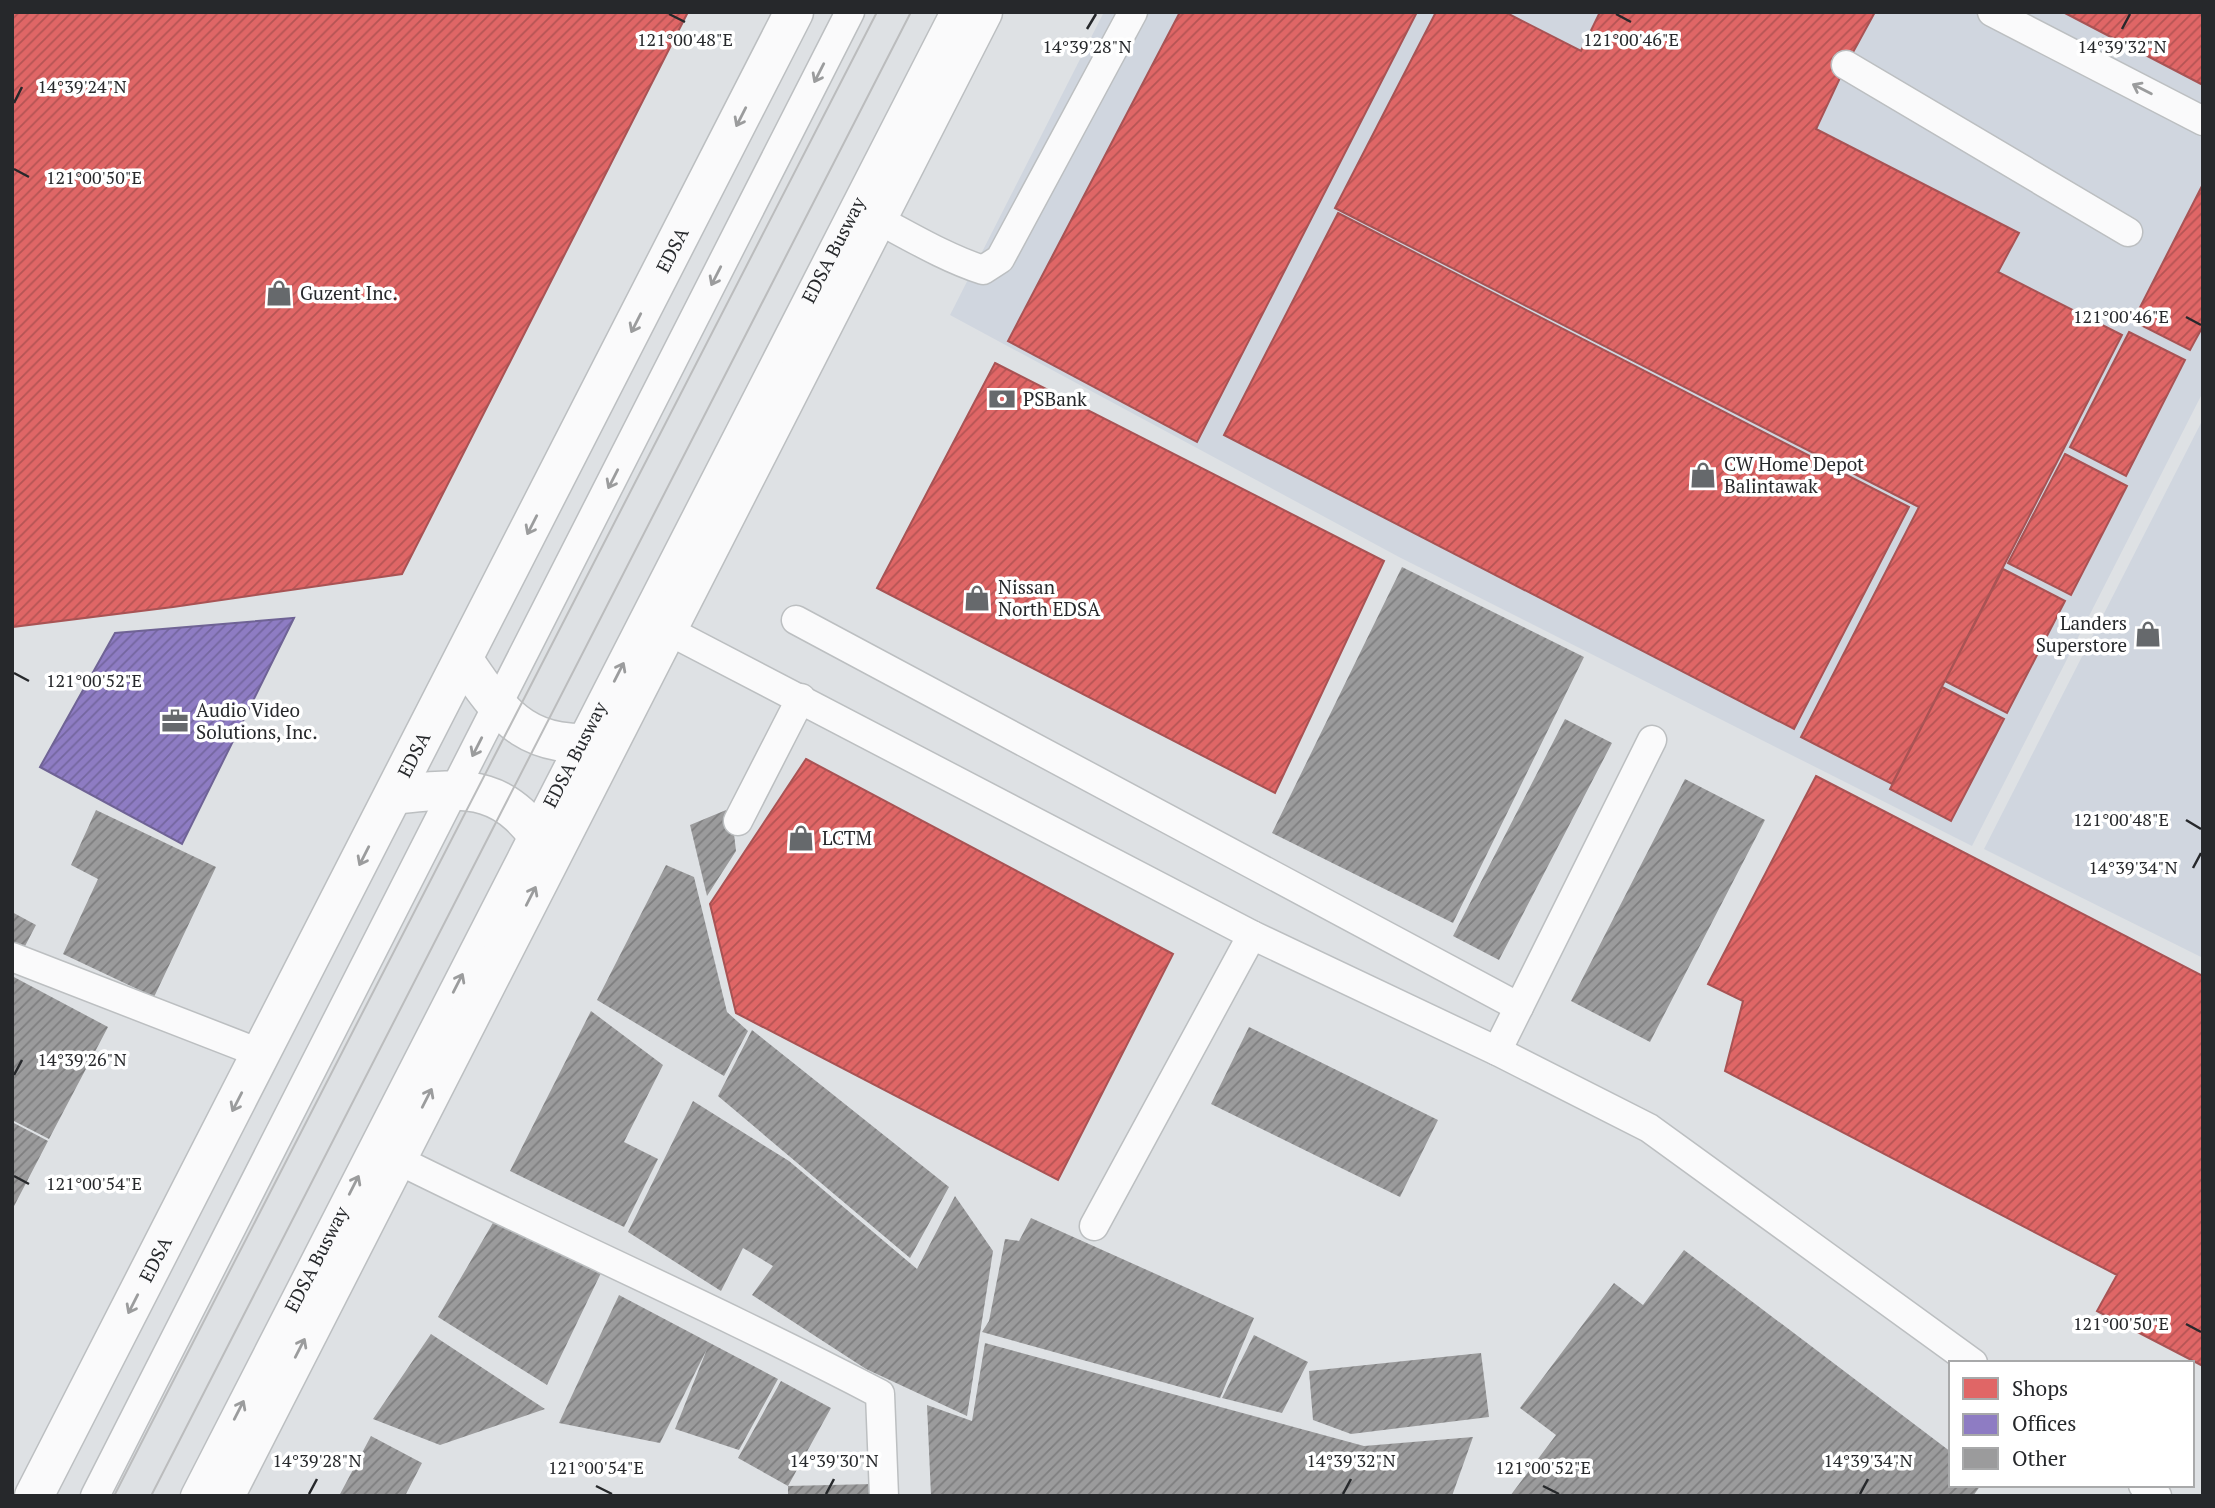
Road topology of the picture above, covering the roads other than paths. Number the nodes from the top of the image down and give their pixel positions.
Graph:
1 (794, 12) edge
2 (850, 12) edge
3 (955, 12) edge
4 (983, 12) edge
5 (1133, 12) edge
6 (1992, 12) edge
7 (1846, 65) dead end
8 (2203, 121) edge
9 (877, 219) junction
10 (2128, 232) dead end
11 (796, 620) dead end
12 (667, 630) junction
13 (464, 660) junction
14 (801, 698) junction
15 (497, 708) junction
16 (1652, 740) dead end
17 (595, 743) junction
18 (456, 789) junction
19 (395, 795) junction
20 (738, 821) dead end
21 (544, 843) junction
22 (1252, 935) junction
23 (12, 957) edge
24 (1519, 1007) junction
25 (1497, 1051) junction
26 (262, 1054) junction
27 (397, 1159) junction
28 (1094, 1226) dead end
29 (1970, 1361) edge
30 (216, 1483) edge
31 (34, 1496) edge
32 (95, 1496) edge
33 (195, 1496) edge
34 (884, 1496) edge

1 -> 13 highway, EDSA
2 -> 15 lane
17 -> 3 lane, EDSA Busway
4 - 9 highway
5 - 9 lane
8 -> 6 lane
7 - 10 lane
9 - 12 highway
11 - 24 lane
12 - 14 lane
12 - 17 highway
13 - 15 highway
13 - 19 highway, EDSA
14 - 20 lane
14 - 22 lane
15 - 17 highway
15 -> 18 lane
16 - 24 lane
17 - 21 highway
18 - 19 highway
18 - 21 highway
18 - 32 lane
19 -> 26 highway, EDSA
27 -> 21 highway
30 -> 21 lane, EDSA Busway
22 - 25 lane
22 - 28 lane
23 - 26 lane
24 - 25 lane
25 - 29 lane
26 -> 31 highway, EDSA
30 -> 27 highway
27 - 34 lane
30 - 33 lane, EDSA Busway

